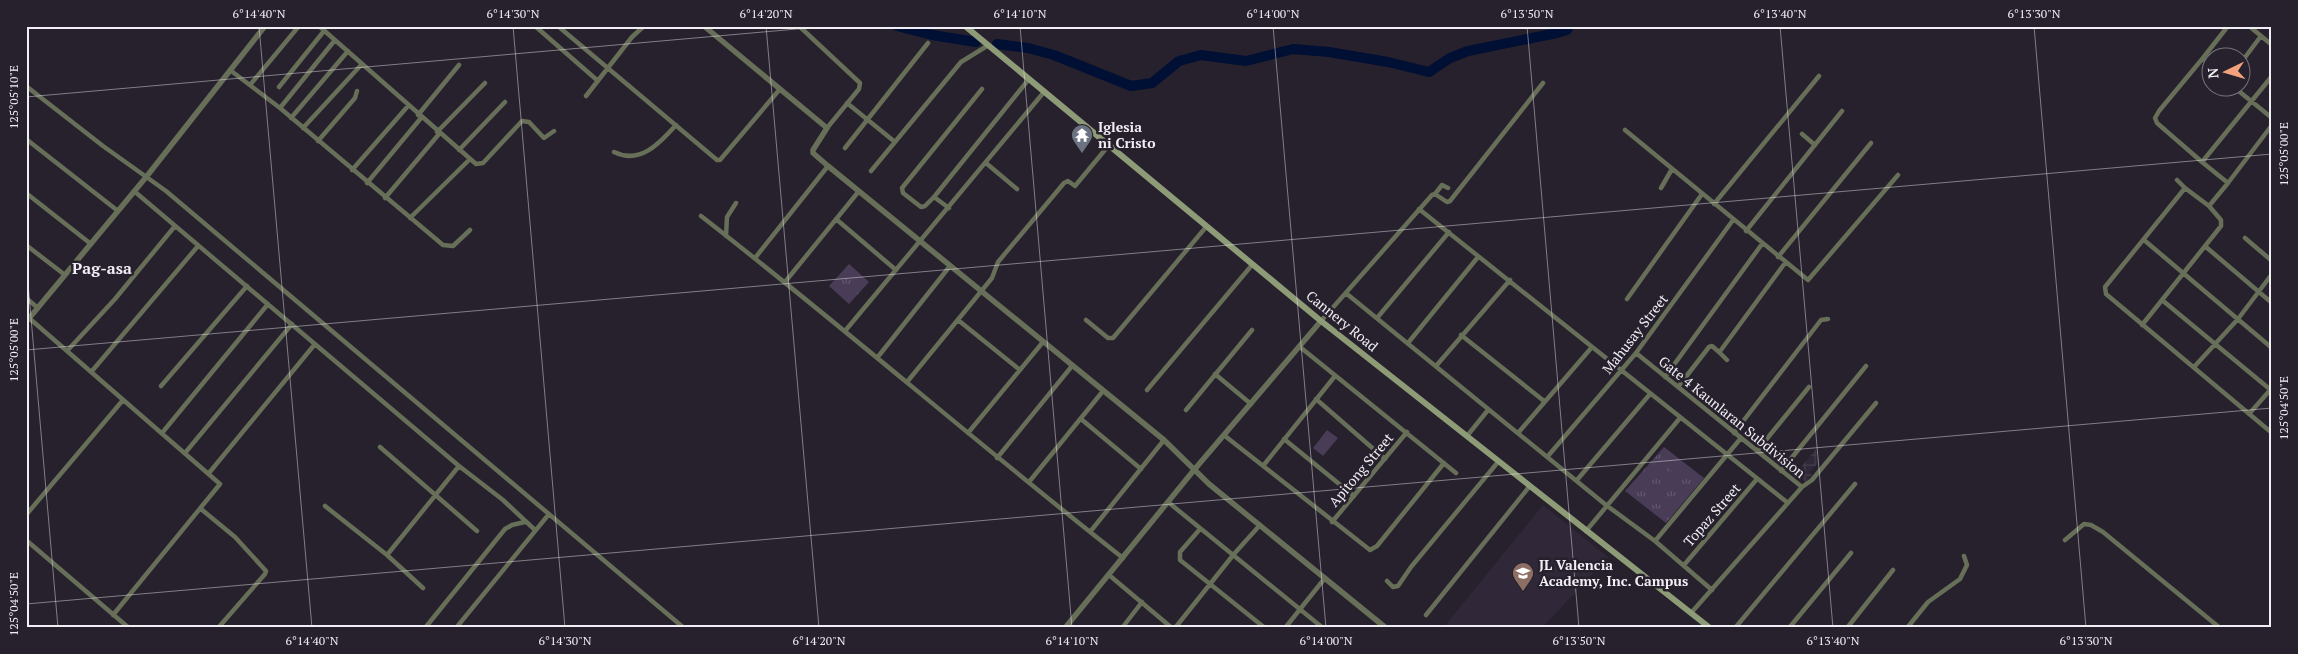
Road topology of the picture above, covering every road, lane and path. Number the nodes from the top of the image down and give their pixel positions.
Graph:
1 (265, 26) edge
2 (299, 26) edge
3 (319, 26) edge
4 (535, 26) edge
5 (644, 26) edge
6 (799, 26) edge
7 (965, 26) edge
8 (2228, 26) edge
9 (2248, 26) edge
10 (559, 27) edge
11 (705, 27) edge
12 (324, 31) junction
13 (2261, 36) junction
14 (335, 40) junction
15 (928, 43) dead end
16 (2272, 45) edge
17 (987, 46) junction
18 (2211, 48) edge
19 (2250, 51) edge
20 (348, 52) junction
21 (2200, 62) edge
22 (362, 64) junction
23 (459, 65) dead end
24 (608, 69) junction
25 (230, 70) junction
26 (1819, 76) dead end
27 (2272, 76) edge
28 (1029, 79) junction
29 (598, 80) junction
30 (485, 83) dead end
31 (1543, 83) dead end
32 (250, 85) junction
33 (26, 86) edge
34 (279, 86) dead end
35 (780, 89) junction
36 (982, 89) dead end
37 (357, 91) dead end
38 (1044, 92) junction
39 (586, 96) dead end
40 (2248, 98) edge
41 (2252, 101) junction
42 (505, 102) dead end
43 (847, 103) junction
44 (408, 106) junction
45 (280, 108) junction
46 (1842, 111) dead end
47 (419, 116) junction
48 (291, 118) junction
49 (2272, 118) edge
50 (867, 119) junction
51 (676, 124) junction
52 (2272, 125) edge
53 (303, 128) junction
54 (827, 128) junction
55 (1625, 130) dead end
56 (554, 131) dead end
57 (438, 132) junction
58 (1802, 134) dead end
59 (26, 139) edge
60 (318, 141) junction
61 (894, 142) junction
62 (1871, 143) dead end
63 (1109, 145) junction
64 (1815, 145) junction
65 (845, 148) dead end
66 (459, 150) junction
67 (614, 152) dead end
68 (470, 159) junction
69 (2202, 162) junction
70 (986, 163) junction
71 (828, 166) junction
72 (1672, 169) junction
73 (352, 170) junction
74 (871, 171) dead end
75 (147, 176) junction
76 (1898, 176) dead end
77 (2177, 180) dead end
78 (367, 183) junction
79 (2228, 183) junction
80 (1448, 188) dead end
81 (1661, 188) dead end
82 (2186, 188) junction
83 (1017, 189) dead end
84 (134, 191) junction
85 (859, 191) junction
86 (26, 192) edge
87 (1435, 194) junction
88 (1702, 194) junction
89 (934, 196) junction
90 (385, 198) junction
91 (736, 203) dead end
92 (1714, 204) junction
93 (2208, 206) junction
94 (949, 208) junction
95 (1420, 209) junction
96 (118, 211) junction
97 (701, 216) dead end
98 (410, 218) junction
99 (836, 220) junction
100 (1733, 220) junction
101 (175, 226) junction
102 (1206, 227) junction
103 (470, 230) dead end
104 (1746, 231) junction
105 (1449, 232) junction
106 (726, 236) junction
107 (2245, 238) dead end
108 (2144, 240) junction
109 (920, 241) junction
110 (90, 244) junction
111 (1762, 244) junction
112 (26, 245) edge
113 (198, 246) junction
114 (2206, 247) junction
115 (1478, 257) junction
116 (1778, 257) junction
117 (755, 258) junction
118 (2272, 261) edge
119 (1785, 263) junction
120 (1252, 265) junction
121 (950, 266) junction
122 (896, 270) junction
123 (2184, 274) junction
124 (2272, 274) edge
125 (65, 275) junction
126 (1510, 280) junction
127 (785, 282) junction
128 (247, 286) junction
129 (982, 291) junction
130 (2258, 292) junction
131 (1347, 294) junction
132 (26, 298) edge
133 (1627, 299) dead end
134 (2162, 300) junction
135 (2272, 303) edge
136 (268, 304) junction
137 (38, 308) junction
138 (1377, 318) junction
139 (1828, 319) dead end
140 (28, 320) edge
141 (958, 320) junction
142 (1086, 320) dead end
143 (2238, 320) junction
144 (1322, 322) junction
145 (292, 324) junction
146 (2142, 325) junction
147 (1252, 330) dead end
148 (845, 331) junction
149 (1461, 335) junction
150 (1043, 342) junction
151 (1408, 343) junction
152 (2216, 343) junction
153 (315, 344) junction
154 (1300, 347) junction
155 (1592, 347) junction
156 (2272, 348) edge
157 (67, 351) junction
158 (1719, 352) junction
159 (1636, 353) junction
160 (877, 358) junction
161 (1728, 360) dead end
162 (1072, 366) junction
163 (1436, 366) junction
164 (1866, 366) dead end
165 (2194, 367) junction
166 (1020, 370) junction
167 (92, 371) junction
168 (1622, 371) junction
169 (1215, 374) junction
170 (1335, 376) junction
171 (1665, 377) junction
172 (907, 382) junction
173 (160, 386) dead end
174 (1678, 387) junction
175 (1808, 387) dead end
176 (1147, 390) dead end
177 (2271, 390) edge
178 (1104, 391) junction
179 (1650, 394) junction
180 (1316, 399) junction
181 (123, 400) junction
182 (1544, 401) junction
183 (1876, 403) dead end
184 (1252, 404) junction
185 (1186, 410) dead end
186 (1488, 410) junction
187 (2250, 414) junction
188 (1680, 418) junction
189 (1081, 419) junction
190 (162, 432) junction
191 (1407, 432) junction
192 (968, 433) junction
193 (1518, 433) junction
194 (1734, 433) junction
195 (2272, 433) edge
196 (1225, 436) junction
197 (1467, 436) junction
198 (1741, 438) junction
199 (1284, 439) junction
200 (1164, 440) junction
201 (380, 448) dead end
202 (1757, 452) junction
203 (185, 453) junction
204 (1727, 455) junction
205 (1548, 456) junction
206 (998, 458) junction
207 (1385, 459) junction
208 (1498, 462) junction
209 (1444, 463) junction
210 (459, 466) junction
211 (1263, 466) junction
212 (1141, 470) junction
213 (1194, 470) junction
214 (1781, 471) junction
215 (209, 473) junction
216 (1456, 473) dead end
217 (1757, 479) junction
218 (1577, 480) junction
219 (1028, 482) junction
220 (1855, 484) dead end
221 (1529, 487) junction
222 (1802, 487) junction
223 (437, 496) junction
224 (1354, 496) junction
225 (1168, 502) junction
226 (1788, 503) junction
227 (1606, 505) junction
228 (325, 506) dead end
229 (201, 509) junction
230 (549, 514) junction
231 (26, 515) edge
232 (525, 522) junction
233 (1332, 522) junction
234 (1260, 526) junction
235 (535, 530) junction
236 (1200, 530) junction
237 (477, 531) dead end
238 (1586, 531) junction
239 (1090, 532) junction
240 (26, 540) edge
241 (2066, 540) dead end
242 (1655, 541) junction
243 (1851, 553) dead end
244 (1234, 554) junction
245 (387, 555) junction
246 (1964, 556) dead end
247 (1123, 558) junction
248 (1684, 565) junction
249 (1893, 570) dead end
250 (1108, 575) junction
251 (1325, 578) junction
252 (1387, 581) dead end
253 (1210, 583) junction
254 (423, 588) dead end
255 (1712, 590) junction
256 (1142, 602) junction
257 (1300, 609) junction
258 (1692, 613) junction
259 (113, 615) junction
260 (1426, 615) dead end
261 (1850, 627) edge
262 (129, 628) edge
263 (218, 628) edge
264 (425, 628) edge
265 (456, 628) edge
266 (684, 628) edge
267 (1065, 628) edge
268 (1122, 628) edge
269 (1172, 628) edge
270 (1175, 628) edge
271 (1265, 628) edge
272 (1285, 628) edge
273 (1323, 628) edge
274 (1386, 628) edge
275 (1710, 628) edge
276 (1735, 628) edge
277 (1790, 628) edge
278 (1907, 628) edge
279 (2220, 628) edge

1 - 25 street
2 - 32 street
3 - 12 street
4 - 29 street
5 - 24 street
6 - 43 street
7 - 17 main road, Cannery Road
8 - 18 street
9 - 13 street
10 - 24 street
11 - 35 street
12 - 14 street
12 - 34 street
13 - 16 street
13 - 19 street
14 - 20 street
14 - 45 street
15 - 50 street
17 - 28 main road, Cannery Road
17 - 61 street
20 - 22 street
20 - 48 street
21 - 69 street
22 - 44 street
22 - 53 street
23 - 47 street
24 - 29 street
24 - 51 street
25 - 32 street
25 - 75 street
26 - 92 street
27 - 41 street
28 - 38 main road, Cannery Road
28 - 89 street
29 - 39 street
30 - 57 street
31 - 87 street
32 - 45 street
33 - 75 street
35 - 51 street
35 - 54 street
36 - 89 street
37 - 60 street
38 - 63 main road, Cannery Road
38 - 70 street
40 - 41 street
41 - 49 street
41 - 69 street
42 - 66 street
43 - 50 street
43 - 54 street
44 - 47 street
44 - 73 street
45 - 48 street
46 - 64 street
47 - 57 street
47 - 78 street
48 - 53 street
50 - 61 street
50 - 65 street
51 - 67 street
52 - 79 street
53 - 60 street
54 - 71 street
55 - 72 street
56 - 68 street
57 - 66 street
57 - 90 street
58 - 64 street
59 - 96 street
60 - 73 street
61 - 74 street
62 - 116 street
63 - 102 main road, Cannery Road
63 - 129 street
64 - 104 street
66 - 68 street
68 - 98 street
69 - 79 street
70 - 83 street
70 - 94 street
71 - 85 street
71 - 117 street
72 - 81 street
72 - 88 street
73 - 78 street
75 - 84 street
75 - 230 street
76 - 119 street
77 - 82 street
78 - 90 street
79 - 93 street
80 - 87 street
82 - 93 street
82 - 108 street
84 - 96 street
84 - 101 street
85 - 99 street
85 - 109 street
86 - 110 street
87 - 95 street
88 - 92 street
88 - 133 street
89 - 94 street
90 - 98 street
91 - 106 street
92 - 100 street
93 - 114 street
94 - 109 street
95 - 105 street
95 - 131 street
96 - 110 street
97 - 106 street
98 - 103 street
99 - 122 street
99 - 127 street
100 - 104 street
100 - 159 street, Mahusay Street
101 - 113 street
101 - 157 street
102 - 120 main road, Cannery Road
102 - 142 street
104 - 111 street
105 - 115 street
105 - 138 street
106 - 117 street
107 - 118 street
108 - 123 street
108 - 146 street
109 - 121 street
109 - 122 street
110 - 125 street
111 - 116 street
111 - 171 street
112 - 125 street
113 - 128 street
113 - 167 street
114 - 123 street
114 - 130 street
115 - 126 street
115 - 151 street
116 - 119 street
117 - 127 street
119 - 158 street
120 - 144 main road, Cannery Road
120 - 176 street
121 - 129 street
121 - 160 street
122 - 148 street
123 - 134 street
123 - 143 street
124 - 130 street
125 - 137 street
126 - 149 street
126 - 155 street
127 - 148 street
128 - 136 street
128 - 173 street
129 - 141 street
129 - 150 street
130 - 135 street
130 - 143 street
131 - 138 street
131 - 144 street
132 - 137 street
134 - 146 street
134 - 152 street
136 - 145 street
136 - 190 street
137 - 140 street
138 - 151 street
139 - 194 street
140 - 157 street
141 - 166 street
141 - 172 street
143 - 152 street
143 - 156 street
144 - 154 street
144 - 197 main road, Cannery Road
145 - 153 street
145 - 203 street
146 - 165 street
147 - 169 street
148 - 160 street
149 - 163 street
149 - 182 street
150 - 162 street
150 - 166 street
151 - 163 street
152 - 165 street
152 - 177 street
153 - 210 street
153 - 215 street
154 - 170 street
154 - 184 street
155 - 168 street
155 - 182 street
157 - 167 street
158 - 161 street
158 - 174 street
159 - 168 street, Mahusay Street
159 - 171 street, Gate 4 Kaunlaran Subdivision
160 - 172 street
162 - 178 street
162 - 206 street
163 - 186 street
164 - 214 street
165 - 187 street
166 - 192 street
167 - 181 street
168 - 179 street
168 - 205 street, Mahusay Street
169 - 184 street
169 - 185 street
170 - 180 street
170 - 191 street
171 - 174 street, Gate 4 Kaunlaran Subdivision
172 - 192 street
174 - 194 street, Gate 4 Kaunlaran Subdivision
175 - 202 street
177 - 187 street
178 - 189 street
178 - 200 street
179 - 188 street
179 - 218 street
180 - 199 street
180 - 207 street
181 - 190 street
181 - 231 street
182 - 193 street
183 - 222 street
184 - 196 street
186 - 193 street
186 - 197 street
187 - 195 street
188 - 204 street
188 - 227 street
189 - 212 street
189 - 219 street
190 - 203 street
191 - 207 street, Apitong Street
191 - 209 street
192 - 206 street
193 - 205 street
194 - 198 street, Gate 4 Kaunlaran Subdivision
196 - 211 street
196 - 213 street
197 - 208 main road, Cannery Road
198 - 202 street, Gate 4 Kaunlaran Subdivision
198 - 204 street
199 - 211 street
199 - 224 street
200 - 212 street
200 - 213 street
201 - 223 street
202 - 214 street, Gate 4 Kaunlaran Subdivision
203 - 215 street
204 - 217 street
204 - 242 street
205 - 218 street
206 - 219 street
207 - 224 street, Apitong Street
208 - 221 main road, Cannery Road
208 - 252 street
209 - 216 street
209 - 233 street
210 - 223 street
210 - 232 street
211 - 233 street
212 - 239 street
213 - 225 street
213 - 234 street
214 - 222 street, Gate 4 Kaunlaran Subdivision
215 - 229 street
217 - 226 street
217 - 248 street, Topaz Street
218 - 227 street
219 - 239 street
220 - 276 street
221 - 238 main road, Cannery Road
221 - 260 street
222 - 226 street, Gate 4 Kaunlaran Subdivision
223 - 237 street
223 - 245 street
224 - 233 street, Apitong Street
225 - 236 street
225 - 247 street
226 - 255 street, Gate 4 Kaunlaran Subdivision
227 - 238 street
227 - 242 street
228 - 245 street
229 - 259 street
229 - 263 street
230 - 235 street
230 - 266 street
232 - 235 street
232 - 264 street
234 - 244 street
234 - 251 street
235 - 265 street
236 - 244 street
236 - 253 street
238 - 258 main road, Cannery Road
239 - 247 street
240 - 259 street
241 - 279 street
242 - 248 street
243 - 277 street
244 - 253 street
244 - 257 street
245 - 254 street
246 - 278 street
247 - 250 street
248 - 255 street
249 - 261 street
250 - 256 street
250 - 267 street
251 - 257 street
251 - 274 street
253 - 270 street
253 - 271 street
255 - 258 street, Gate 4 Kaunlaran Subdivision
256 - 268 street
256 - 269 street
257 - 272 street
257 - 273 street
258 - 275 main road, Cannery Road
259 - 262 street

